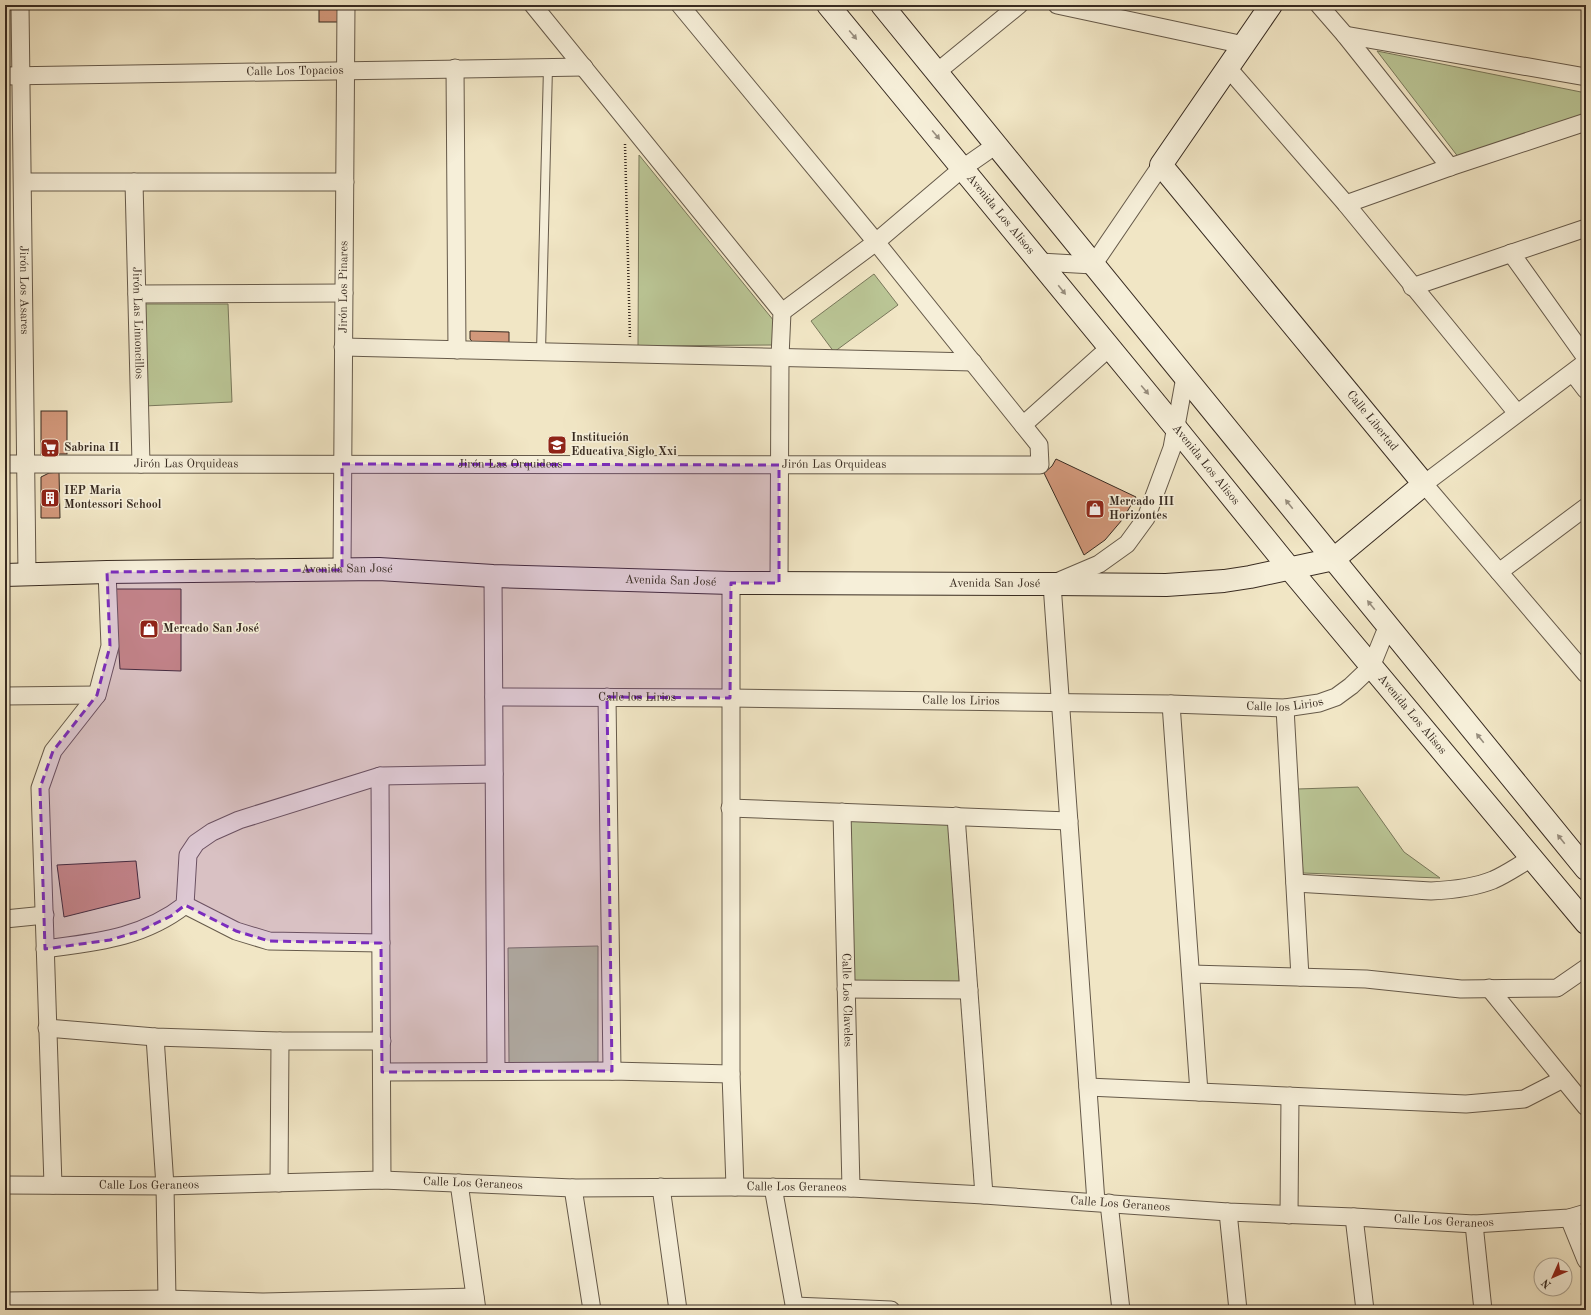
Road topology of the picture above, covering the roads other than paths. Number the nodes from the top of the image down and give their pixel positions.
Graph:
1 (20, 5) edge
2 (346, 5) edge
3 (533, 5) edge
4 (680, 5) edge
5 (828, 5) edge
6 (882, 5) edge
7 (1019, 5) edge
8 (1057, 5) edge
9 (1271, 5) edge
10 (1319, 5) edge
11 (1345, 35) junction
12 (1244, 45) junction
13 (548, 67) junction
14 (584, 67) junction
15 (455, 68) junction
16 (1228, 68) junction
17 (346, 70) junction
18 (937, 72) junction
19 (13, 76) edge
20 (1586, 77) edge
21 (1586, 122) edge
22 (996, 145) junction
23 (1161, 165) junction
24 (1450, 167) junction
25 (963, 168) junction
26 (22, 182) junction
27 (134, 182) junction
28 (345, 182) junction
29 (1346, 204) junction
30 (1586, 228) edge
31 (876, 242) junction
32 (1511, 253) junction
33 (1040, 262) junction
34 (1093, 265) junction
35 (1412, 286) junction
36 (344, 293) junction
37 (137, 294) junction
38 (782, 312) junction
39 (343, 347) junction
40 (1109, 348) junction
41 (457, 350) junction
42 (541, 352) junction
43 (780, 357) junction
44 (1586, 358) edge
45 (973, 362) junction
46 (1586, 362) edge
47 (1573, 373) junction
48 (1185, 377) junction
49 (1586, 390) edge
50 (1517, 413) junction
51 (1023, 425) junction
52 (1175, 427) junction
53 (5, 464) edge
54 (26, 464) junction
55 (141, 464) junction
56 (342, 464) junction
57 (779, 465) junction
58 (1424, 484) junction
59 (1586, 507) edge
60 (1334, 559) junction
61 (1290, 569) junction
62 (342, 570) junction
63 (107, 572) junction
64 (1500, 572) junction
65 (27, 574) junction
66 (5, 575) edge
67 (493, 576) junction
68 (731, 583) junction
69 (779, 583) junction
70 (1052, 584) junction
71 (1388, 625) junction
72 (1371, 667) junction
73 (1586, 674) edge
74 (5, 696) edge
75 (96, 696) junction
76 (494, 697) junction
77 (607, 698) junction
78 (730, 698) junction
79 (1061, 703) junction
80 (1171, 704) junction
81 (1285, 708) junction
82 (494, 774) junction
83 (380, 776) junction
84 (730, 808) junction
85 (842, 812) junction
86 (956, 816) junction
87 (1069, 821) junction
88 (1532, 858) junction
89 (1586, 869) edge
90 (1295, 883) junction
91 (185, 905) junction
92 (45, 915) junction
93 (5, 919) edge
94 (1586, 923) edge
95 (381, 943) junction
96 (45, 949) junction
97 (1586, 968) edge
98 (1191, 974) junction
99 (1300, 977) junction
100 (1489, 988) junction
101 (846, 989) junction
102 (969, 990) junction
103 (47, 1028) junction
104 (155, 1037) junction
105 (280, 1041) junction
106 (382, 1042) junction
107 (612, 1070) junction
108 (496, 1071) junction
109 (382, 1072) junction
110 (731, 1074) junction
111 (1563, 1080) junction
112 (1088, 1087) junction
113 (1199, 1092) junction
114 (1290, 1096) junction
115 (1586, 1107) edge
116 (382, 1180) junction
117 (279, 1183) junction
118 (459, 1184) junction
119 (5, 1185) edge
120 (53, 1185) junction
121 (165, 1186) junction
122 (661, 1187) junction
123 (735, 1187) junction
124 (773, 1187) junction
125 (573, 1188) junction
126 (851, 1188) junction
127 (984, 1195) junction
128 (1103, 1203) junction
129 (1228, 1212) junction
130 (1586, 1213) edge
131 (1289, 1214) junction
132 (1354, 1217) junction
133 (1569, 1218) junction
134 (1474, 1224) junction
135 (1586, 1260) edge
136 (167, 1299) junction
137 (476, 1303) edge
138 (7, 1304) edge
139 (363, 1305) edge
140 (264, 1306) edge
141 (795, 1308) edge
142 (592, 1310) edge
143 (678, 1310) edge
144 (891, 1310) edge
145 (1121, 1310) edge
146 (1238, 1310) edge
147 (1365, 1310) edge
148 (1483, 1310) edge

1 - 19 street, Jirón Los Asares
2 - 17 street, Jirón Los Pinares
3 - 14 street
4 - 31 street
5 -> 25 street, Avenida Los Alisos
6 - 18 street
7 - 18 street
8 - 12 street
9 - 12 street
10 - 11 street
11 - 20 street
11 - 24 street
12 - 16 street
13 - 14 street, Calle Los Topacios
13 - 15 street, Calle Los Topacios
13 - 42 lane
14 - 38 street
15 - 17 street, Calle Los Topacios
15 - 41 street
16 - 23 street
16 - 29 street
17 - 19 street, Calle Los Topacios
17 - 28 street, Jirón Los Pinares
18 - 22 street
19 - 26 street, Jirón Los Asares
21 - 24 street
22 - 25 street
22 - 34 street
23 - 34 street
23 - 58 street, Calle Libertad
24 - 29 street
25 - 31 street
25 - 33 street, Avenida Los Alisos
26 - 27 street
26 - 54 street, Jirón Los Asares
27 - 28 street
27 - 37 street, Jirón Las Limoncillos
28 - 36 street, Jirón Los Pinares
29 - 35 street
30 - 32 street
31 - 38 street
31 - 45 street
32 - 35 street
32 - 44 street
33 - 34 street
33 -> 40 street, Avenida Los Alisos
34 - 48 street
35 - 50 street
36 - 37 street
36 - 39 street, Jirón Los Pinares
37 - 55 street, Jirón Las Limoncillos
38 - 43 street
39 - 41 street
39 - 56 street, Jirón Los Pinares
40 - 51 street
40 -> 52 street, Avenida Los Alisos
41 - 42 street
42 - 43 street
43 - 45 street
43 - 57 street
45 - 51 street
46 - 47 street
47 - 49 street
47 - 50 street
48 - 52 street
60 -> 48 street
50 - 58 street
51 - 57 street, Jirón Las Orquideas
52 - 61 street, Avenida Los Alisos
52 - 70 street
53 - 54 street, Jirón Las Orquideas
54 - 55 street, Jirón Las Orquideas
54 - 65 street, Jirón Los Asares
55 - 56 street, Jirón Las Orquideas
56 - 57 street, Jirón Las Orquideas
56 - 62 street, Jirón Los Pinares
57 - 69 street
58 - 60 street
58 - 64 street, Calle Libertad
59 - 64 street
60 - 61 street, Avenida San José
71 -> 60 street
61 - 70 street, Avenida San José
61 - 72 street, Avenida Los Alisos
62 - 63 street, Avenida San José
62 - 67 street, Avenida San José
63 - 65 street, Avenida San José
63 - 75 street
64 - 73 street, Calle Libertad
65 - 66 street, Avenida San José
67 - 68 street, Avenida San José
67 - 76 street
68 - 69 street, Avenida San José
68 - 78 street
69 - 70 street, Avenida San José
70 - 79 street
71 - 72 street, Calle los Lirios
89 -> 71 street
72 - 81 street, Calle los Lirios
72 - 88 street, Avenida Los Alisos
74 - 75 street
75 - 92 street
76 - 77 street, Calle los Lirios
76 - 82 street
77 - 78 street, Calle los Lirios
77 - 107 street
78 - 79 street, Calle los Lirios
78 - 84 street
79 - 80 street, Calle los Lirios
79 - 87 street
80 - 81 street, Calle los Lirios
80 - 98 street
81 - 90 street
82 - 83 street
82 - 108 street
83 - 91 street
83 - 95 street
84 - 85 street
84 - 110 street
85 - 86 street
85 - 101 street, Calle Los Claveles
86 - 87 street
86 - 102 street
87 - 112 street
88 - 90 street
88 - 94 street, Avenida Los Alisos
90 - 99 street
91 - 95 street
91 - 96 street
92 - 93 street
92 - 96 street
95 - 106 street
96 - 103 street
97 - 100 street
98 - 99 street
98 - 113 street
99 - 100 street
100 - 111 street
101 - 102 street
101 - 126 street, Calle Los Claveles
102 - 127 street
103 - 104 street
103 - 120 street
104 - 105 street
104 - 121 street
105 - 106 street
105 - 117 street
106 - 109 street
107 - 108 street
107 - 110 street
108 - 109 street
109 - 116 street
110 - 123 street
111 - 114 street
111 - 115 street
112 - 113 street
112 - 128 street
113 - 114 street
114 - 131 street
116 - 117 street, Calle Los Geraneos
116 - 118 street, Calle Los Geraneos
117 - 121 street, Calle Los Geraneos
118 - 125 street, Calle Los Geraneos
118 - 137 street
119 - 120 street, Calle Los Geraneos
120 - 121 street, Calle Los Geraneos
121 - 136 street
122 - 123 street, Calle Los Geraneos
122 - 125 street, Calle Los Geraneos
122 - 143 street
123 - 124 street, Calle Los Geraneos
124 - 126 street, Calle Los Geraneos
124 - 141 street
125 - 142 street
126 - 127 street, Calle Los Geraneos
127 - 128 street, Calle Los Geraneos
128 - 129 street, Calle Los Geraneos
128 - 145 street
129 - 131 street, Calle Los Geraneos
129 - 146 street
130 - 133 street, Calle Los Geraneos
131 - 132 street, Calle Los Geraneos
132 - 134 street, Calle Los Geraneos
132 - 147 street
133 - 134 street, Calle Los Geraneos
133 - 135 street
134 - 148 street
136 - 138 street
136 - 140 street
137 - 139 street
139 - 140 street
141 - 144 street

